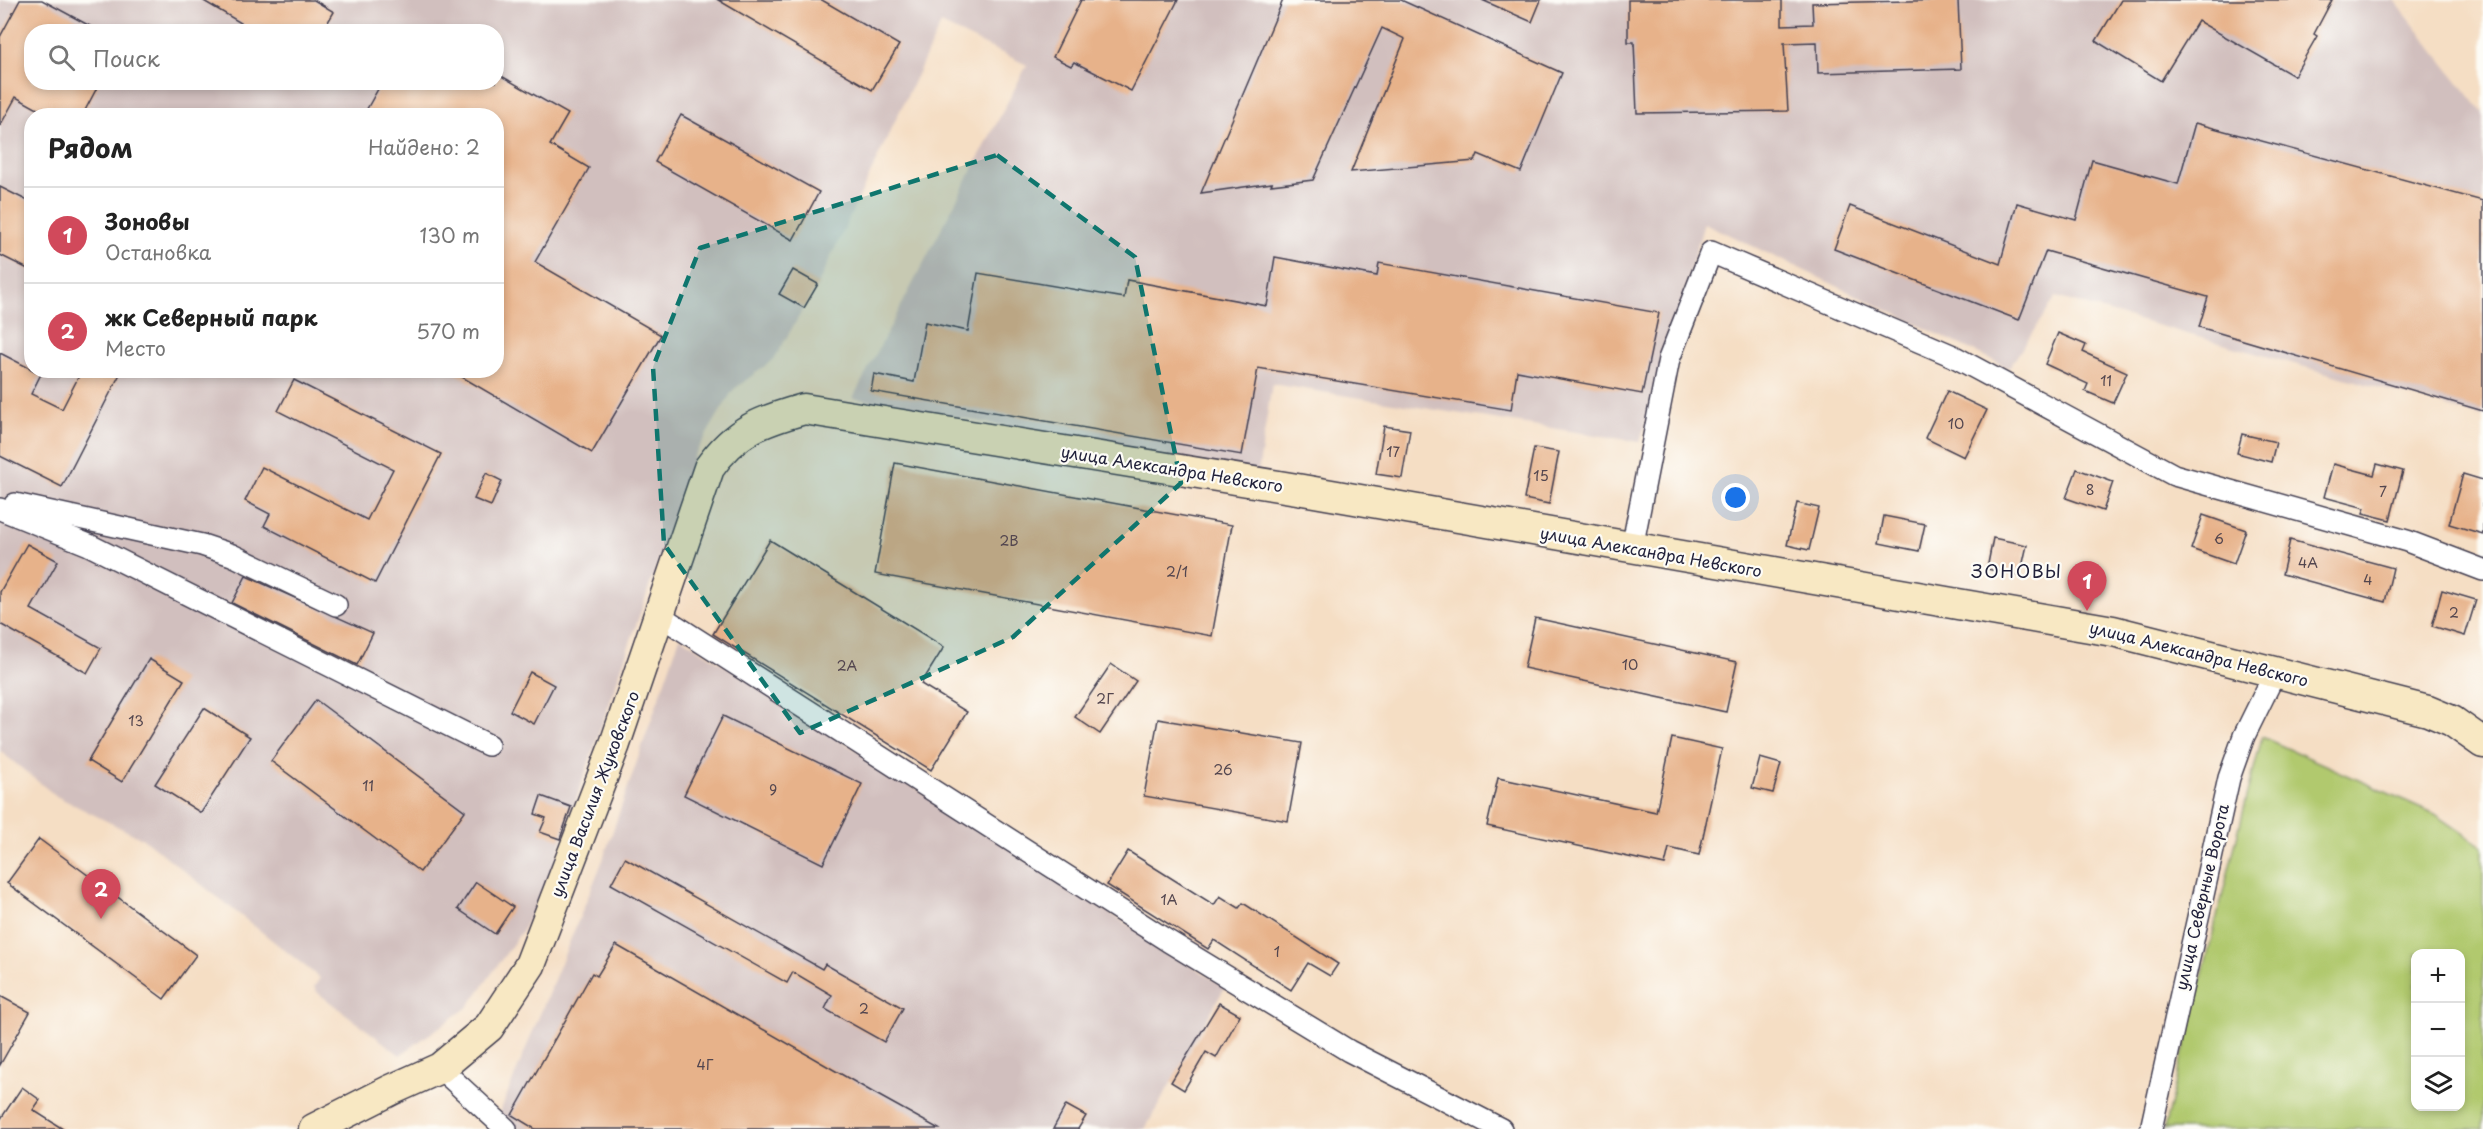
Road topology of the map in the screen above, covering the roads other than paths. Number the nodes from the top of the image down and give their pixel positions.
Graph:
1 (804, 409) joint
2 (0, 501) edge
3 (0, 509) edge
4 (1632, 548) junction
5 (2483, 570) edge
6 (336, 605) dead end
7 (660, 615) junction
8 (2275, 673) junction
9 (2480, 735) edge
10 (488, 745) dead end
11 (440, 1068) junction
12 (314, 1129) edge
13 (507, 1129) edge
14 (1501, 1129) edge
15 (2151, 1129) edge

1 - 4 street, улица Александра Невского
1 - 7 street, улица Василия Жуковского
2 - 6 street
3 - 10 street
4 - 5 street
4 - 8 street, улица Александра Невского
7 - 11 street, улица Василия Жуковского
7 - 14 street
8 - 9 street, улица Александра Невского
8 - 15 street, улица Северные Ворота
11 - 12 street, улица Василия Жуковского
11 - 13 street

